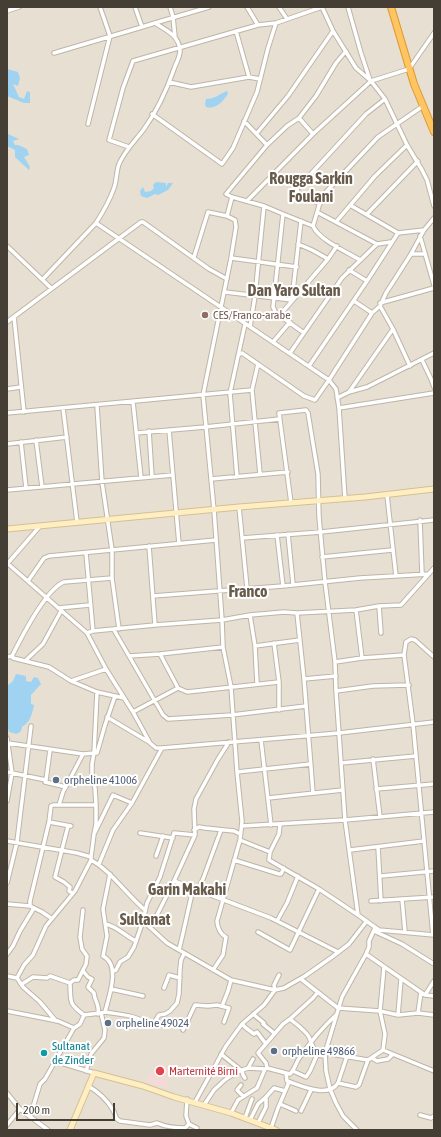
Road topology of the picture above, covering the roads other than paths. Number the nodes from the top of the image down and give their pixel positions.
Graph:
1 (19, 7) edge
2 (100, 7) edge
3 (135, 7) edge
4 (170, 7) edge
5 (209, 7) edge
6 (247, 7) edge
7 (279, 7) edge
8 (322, 7) edge
9 (348, 7) edge
10 (391, 7) edge
11 (7, 11) edge
12 (173, 17) junction
13 (287, 19) junction
14 (155, 23) junction
15 (276, 23) junction
16 (258, 25) junction
17 (142, 27) junction
18 (236, 31) junction
19 (333, 31) junction
20 (434, 33) edge
21 (110, 36) junction
22 (175, 37) junction
23 (179, 47) junction
24 (346, 52) junction
25 (54, 54) dead end
26 (409, 69) junction
27 (249, 77) junction
28 (260, 79) junction
29 (371, 81) junction
30 (169, 82) junction
31 (386, 99) junction
32 (423, 106) junction
33 (152, 114) junction
34 (299, 118) junction
35 (244, 120) junction
36 (88, 124) dead end
37 (397, 125) junction
38 (434, 132) edge
39 (257, 133) junction
40 (313, 134) junction
41 (267, 145) junction
42 (407, 145) junction
43 (130, 147) junction
44 (418, 161) junction
45 (232, 197) junction
46 (248, 200) junction
47 (320, 204) junction
48 (350, 204) junction
49 (264, 206) junction
50 (434, 206) edge
51 (318, 212) junction
52 (282, 214) junction
53 (367, 214) junction
54 (227, 216) junction
55 (434, 218) edge
56 (301, 221) junction
57 (336, 222) junction
58 (96, 223) junction
59 (313, 226) junction
60 (424, 230) junction
61 (398, 233) junction
62 (420, 236) junction
63 (118, 238) junction
64 (391, 242) junction
65 (298, 244) junction
66 (376, 244) junction
67 (7, 246) edge
68 (337, 246) junction
69 (412, 254) junction
70 (424, 254) junction
71 (194, 257) junction
72 (231, 258) junction
73 (328, 258) junction
74 (360, 260) junction
75 (259, 263) junction
76 (278, 266) junction
77 (297, 267) junction
78 (349, 270) junction
79 (43, 279) junction
80 (227, 279) junction
81 (367, 281) junction
82 (434, 284) edge
83 (51, 288) junction
84 (434, 288) edge
85 (225, 292) junction
86 (255, 296) junction
87 (275, 298) junction
88 (292, 300) junction
89 (354, 301) junction
90 (380, 304) junction
91 (221, 308) junction
92 (372, 313) junction
93 (280, 315) junction
94 (14, 317) junction
95 (7, 322) edge
96 (290, 322) junction
97 (245, 324) junction
98 (250, 327) junction
99 (393, 329) junction
100 (304, 333) junction
101 (273, 342) junction
102 (434, 353) edge
103 (238, 354) junction
104 (290, 354) junction
105 (422, 360) junction
106 (258, 364) junction
107 (309, 366) junction
108 (410, 366) junction
109 (329, 380) junction
110 (21, 387) junction
111 (434, 387) edge
112 (7, 389) edge
113 (252, 390) junction
114 (349, 392) junction
115 (230, 393) junction
116 (434, 393) edge
117 (203, 396) junction
118 (338, 398) junction
119 (133, 402) junction
120 (97, 406) junction
121 (64, 408) junction
122 (339, 408) junction
123 (24, 412) junction
124 (7, 413) edge
125 (280, 419) junction
126 (255, 422) junction
127 (232, 425) junction
128 (205, 427) junction
129 (169, 430) junction
130 (149, 431) junction
131 (136, 432) junction
132 (67, 437) junction
133 (36, 440) junction
134 (21, 442) junction
135 (7, 444) edge
136 (288, 472) junction
137 (260, 474) junction
138 (173, 476) junction
139 (237, 476) junction
140 (152, 477) junction
141 (141, 478) junction
142 (211, 479) junction
143 (102, 482) junction
144 (72, 484) junction
145 (42, 487) junction
146 (26, 488) junction
147 (434, 489) edge
148 (7, 490) edge
149 (387, 495) junction
150 (344, 499) junction
151 (319, 500) junction
152 (291, 503) junction
153 (239, 507) junction
154 (214, 510) junction
155 (177, 513) junction
156 (108, 519) junction
157 (420, 520) junction
158 (434, 520) edge
159 (77, 522) junction
160 (391, 524) junction
161 (40, 525) junction
162 (7, 529) edge
163 (321, 532) junction
164 (288, 534) junction
165 (277, 535) junction
166 (242, 538) junction
167 (216, 540) junction
168 (179, 544) junction
169 (149, 546) junction
170 (112, 550) junction
171 (392, 550) junction
172 (86, 554) junction
173 (322, 557) junction
174 (7, 563) edge
175 (434, 568) edge
176 (422, 574) junction
177 (429, 574) junction
178 (396, 576) junction
179 (112, 578) junction
180 (88, 580) junction
181 (28, 582) junction
182 (324, 582) junction
183 (293, 584) junction
184 (283, 586) junction
185 (247, 588) junction
186 (219, 591) junction
187 (153, 596) junction
188 (46, 598) junction
189 (90, 605) junction
190 (379, 606) junction
191 (58, 608) junction
192 (356, 610) junction
193 (61, 611) junction
194 (328, 611) junction
195 (297, 613) junction
196 (250, 615) junction
197 (222, 620) junction
198 (155, 625) junction
199 (116, 629) junction
200 (93, 632) junction
201 (87, 633) junction
202 (381, 633) dead end
203 (300, 640) junction
204 (274, 644) junction
205 (255, 646) junction
206 (223, 647) junction
207 (160, 654) junction
208 (404, 655) junction
209 (129, 656) junction
210 (9, 657) edge
211 (434, 657) edge
212 (362, 658) junction
213 (25, 661) junction
214 (335, 662) junction
215 (106, 669) junction
216 (336, 676) junction
217 (304, 679) junction
218 (70, 681) junction
219 (279, 682) junction
220 (257, 683) junction
221 (409, 685) junction
222 (231, 687) junction
223 (178, 688) junction
224 (336, 691) junction
225 (97, 692) junction
226 (115, 696) junction
227 (124, 698) junction
228 (154, 700) junction
229 (306, 706) junction
230 (279, 710) junction
231 (133, 712) junction
232 (232, 715) junction
233 (107, 717) junction
234 (434, 722) edge
235 (413, 724) junction
236 (32, 726) dead end
237 (339, 733) junction
238 (309, 735) junction
239 (7, 738) edge
240 (261, 740) junction
241 (234, 741) junction
242 (228, 742) junction
243 (8, 743) junction
244 (150, 743) junction
245 (29, 746) junction
246 (162, 748) junction
247 (50, 750) junction
248 (94, 753) junction
249 (82, 754) junction
250 (416, 756) junction
251 (373, 759) junction
252 (341, 763) junction
253 (311, 764) junction
254 (264, 769) junction
255 (7, 772) edge
256 (237, 772) junction
257 (12, 773) junction
258 (25, 776) junction
259 (46, 780) junction
260 (434, 784) edge
261 (419, 785) junction
262 (66, 787) junction
263 (376, 789) junction
264 (343, 790) junction
265 (313, 793) junction
266 (268, 798) junction
267 (7, 801) edge
268 (132, 804) junction
269 (60, 805) junction
270 (96, 805) junction
271 (434, 812) edge
272 (422, 813) junction
273 (380, 817) junction
274 (345, 820) junction
275 (49, 822) junction
276 (280, 824) junction
277 (271, 825) junction
278 (242, 826) junction
279 (194, 830) junction
280 (221, 830) junction
281 (140, 833) dead end
282 (94, 834) junction
283 (240, 834) junction
284 (195, 835) junction
285 (163, 836) junction
286 (173, 838) junction
287 (240, 840) junction
288 (7, 841) edge
289 (424, 841) junction
290 (17, 842) junction
291 (378, 846) junction
292 (43, 847) junction
293 (350, 850) junction
294 (62, 851) junction
295 (270, 852) junction
296 (156, 856) dead end
297 (91, 858) junction
298 (234, 860) junction
299 (99, 864) junction
300 (284, 868) junction
301 (427, 871) junction
302 (434, 871) edge
303 (110, 874) junction
304 (8, 875) edge
305 (298, 876) junction
306 (381, 876) junction
307 (174, 881) junction
308 (7, 883) edge
309 (195, 890) junction
310 (319, 890) junction
311 (72, 893) junction
312 (432, 897) edge
313 (223, 899) junction
314 (402, 900) junction
315 (381, 901) junction
316 (371, 902) dead end
317 (7, 904) edge
318 (30, 906) junction
319 (34, 908) junction
320 (83, 910) dead end
321 (145, 910) junction
322 (358, 915) junction
323 (51, 918) junction
324 (143, 920) junction
325 (277, 920) junction
326 (366, 922) junction
327 (105, 924) junction
328 (149, 926) junction
329 (374, 929) junction
330 (258, 932) dead end
331 (299, 932) junction
332 (405, 932) junction
333 (434, 935) edge
334 (136, 941) junction
335 (179, 950) junction
336 (338, 952) junction
337 (7, 954) edge
338 (184, 954) junction
339 (366, 954) junction
340 (434, 964) edge
341 (384, 967) junction
342 (213, 970) junction
343 (83, 971) junction
344 (113, 971) junction
345 (279, 975) dead end
346 (7, 976) edge
347 (17, 978) junction
348 (180, 978) junction
349 (301, 979) junction
350 (401, 979) junction
351 (231, 980) junction
352 (434, 981) edge
353 (70, 983) junction
354 (22, 984) junction
355 (164, 988) dead end
356 (111, 989) junction
357 (275, 990) junction
358 (318, 992) junction
359 (421, 992) junction
360 (426, 995) junction
361 (143, 996) dead end
362 (434, 996) edge
363 (222, 1006) junction
364 (338, 1008) junction
365 (7, 1011) edge
366 (380, 1011) junction
367 (106, 1012) junction
368 (100, 1013) junction
369 (418, 1013) junction
370 (253, 1014) junction
371 (398, 1014) junction
372 (84, 1015) junction
373 (336, 1015) junction
374 (434, 1015) edge
375 (290, 1019) junction
376 (56, 1021) junction
377 (224, 1022) dead end
378 (242, 1024) junction
379 (74, 1028) junction
380 (183, 1030) dead end
381 (274, 1033) junction
382 (310, 1042) junction
383 (266, 1044) junction
384 (383, 1050) junction
385 (221, 1054) junction
386 (325, 1054) junction
387 (317, 1055) junction
388 (392, 1055) junction
389 (347, 1056) junction
390 (253, 1059) dead end
391 (368, 1060) junction
392 (55, 1061) junction
393 (248, 1068) junction
394 (266, 1069) junction
395 (86, 1071) junction
396 (242, 1071) junction
397 (293, 1071) junction
398 (434, 1071) edge
399 (286, 1073) junction
400 (94, 1074) junction
401 (306, 1077) junction
402 (245, 1078) dead end
403 (289, 1082) junction
404 (338, 1083) junction
405 (241, 1085) dead end
406 (88, 1086) junction
407 (302, 1087) junction
408 (330, 1089) junction
409 (312, 1090) junction
410 (285, 1091) junction
411 (7, 1093) edge
412 (243, 1096) junction
413 (266, 1097) junction
414 (252, 1099) dead end
415 (186, 1100) junction
416 (195, 1102) junction
417 (280, 1104) junction
418 (204, 1105) junction
419 (20, 1109) junction
420 (296, 1111) dead end
421 (301, 1112) dead end
422 (231, 1113) junction
423 (420, 1115) dead end
424 (434, 1116) edge
425 (30, 1117) junction
426 (247, 1119) junction
427 (258, 1123) junction
428 (189, 1124) junction
429 (7, 1125) edge
430 (42, 1126) junction
431 (274, 1129) edge
432 (39, 1130) edge
433 (48, 1130) edge
434 (70, 1130) edge
435 (197, 1130) edge
436 (357, 1130) edge

1 - 11 street
2 - 21 street
3 - 17 street
4 - 12 street
5 - 12 street
6 - 16 street
7 - 13 street
8 - 13 street
8 - 19 street
9 - 29 street
10 - 26 highway
12 - 14 street
12 - 22 street
13 - 15 street
14 - 17 street
14 - 22 street
15 - 16 street
15 - 28 street
16 - 18 street
17 - 21 street
18 - 23 street
18 - 27 street
19 - 24 street
19 - 39 street
20 - 26 street
21 - 25 street
21 - 36 street
22 - 23 street
23 - 30 street
23 - 43 street
24 - 29 street
24 - 34 street
26 - 29 street
26 - 32 highway
27 - 28 street
27 - 30 street
28 - 35 street
29 - 31 street
29 - 40 street
30 - 33 street
31 - 37 street
31 - 47 street
32 - 37 street
32 - 38 highway
33 - 35 street
33 - 43 street
34 - 40 street
34 - 41 street
35 - 39 street
37 - 42 street
37 - 47 street
39 - 41 street
40 - 46 street
41 - 45 street
42 - 44 street
42 - 48 street
43 - 58 street
44 - 50 street
44 - 53 street
45 - 46 street
45 - 54 street
46 - 49 street
47 - 51 street
48 - 53 street
48 - 57 street
49 - 52 street
49 - 75 street
51 - 57 street
51 - 59 street
52 - 56 street
52 - 76 street
53 - 61 street
54 - 71 street
54 - 72 street
55 - 60 street
56 - 59 street
56 - 65 street
57 - 66 street
58 - 63 street
58 - 79 street
59 - 68 street
60 - 61 street
60 - 62 street
61 - 64 street
62 - 69 street
62 - 70 street
63 - 71 street
63 - 83 street
63 - 91 street
64 - 66 street
64 - 81 street
65 - 73 street
65 - 77 street
66 - 74 street
67 - 79 street
68 - 73 street
68 - 74 street
69 - 70 street
69 - 90 street
70 - 82 street
71 - 80 street
72 - 75 street
72 - 80 street
73 - 88 street
74 - 78 street
75 - 76 street
75 - 86 street
76 - 77 street
76 - 87 street
77 - 88 street
78 - 81 street
78 - 100 street
79 - 83 street
80 - 85 street
81 - 89 street
83 - 94 street
84 - 90 street
85 - 86 street
85 - 91 street
86 - 87 street
86 - 98 street
87 - 88 street
87 - 93 street
88 - 93 street
89 - 92 street
89 - 107 street
90 - 92 street
90 - 99 street
91 - 97 street
91 - 117 street
92 - 109 street
93 - 96 street
94 - 95 street
94 - 110 street
96 - 100 street
96 - 101 street
97 - 98 street
97 - 103 street
98 - 101 street
99 - 108 street
99 - 114 street
100 - 104 street
101 - 104 street
102 - 105 street
103 - 106 street
103 - 115 street
104 - 107 street
105 - 108 street
105 - 111 street
106 - 109 street
106 - 113 street
107 - 109 street
108 - 114 street
109 - 118 street
110 - 112 street
110 - 123 street
113 - 115 street
113 - 126 street
114 - 118 street
115 - 117 street
115 - 127 street
116 - 122 street
117 - 119 street
117 - 128 street
118 - 122 street
119 - 120 street
119 - 131 street
120 - 121 street
120 - 143 street
121 - 123 street
121 - 132 street
122 - 150 street
123 - 124 street
125 - 126 street
125 - 136 street
125 - 151 street
126 - 127 street
126 - 137 street
127 - 128 street
127 - 139 street
128 - 129 street
128 - 142 street
129 - 130 street
129 - 138 street
130 - 131 street
130 - 140 street
131 - 141 street
132 - 133 street
132 - 144 street
133 - 134 street
133 - 145 street
134 - 135 street
134 - 146 street
136 - 137 street
136 - 152 street
137 - 139 street
138 - 140 street
138 - 155 street
139 - 142 street
140 - 141 street
141 - 143 street
142 - 154 street
143 - 144 street
143 - 156 street
144 - 145 street
144 - 159 street
145 - 146 street
146 - 148 street
147 - 149 street
149 - 150 street
149 - 160 street
150 - 151 street
151 - 152 street
151 - 163 street
152 - 153 street
153 - 154 street
153 - 166 street
154 - 155 street
154 - 167 street
155 - 156 street
155 - 168 street
156 - 159 street
156 - 170 street
157 - 158 street
157 - 160 street
157 - 176 street
159 - 161 street
160 - 163 street
160 - 171 street
161 - 162 street
161 - 174 street
163 - 164 street
163 - 173 street
164 - 165 street
164 - 183 street
165 - 166 street
165 - 184 street
166 - 185 street
167 - 168 street
167 - 186 street
168 - 169 street
169 - 170 street
169 - 187 street
170 - 172 street
170 - 179 street
171 - 173 street
171 - 178 street
172 - 180 street
172 - 181 street
173 - 182 street
174 - 181 street
175 - 177 street
176 - 177 street
176 - 178 street
177 - 190 street
178 - 182 street
179 - 180 street
179 - 199 street
180 - 188 street
180 - 189 street
181 - 188 street
182 - 183 street
182 - 194 street
183 - 184 street
184 - 185 street
185 - 186 street
186 - 187 street
186 - 197 street
187 - 198 street
188 - 191 street
188 - 210 street
189 - 191 street
189 - 200 street
190 - 192 street
190 - 202 street
191 - 193 street
192 - 194 street
192 - 212 street
193 - 201 street
193 - 213 street
194 - 195 street
194 - 214 street
195 - 196 street
195 - 203 street
196 - 197 street
196 - 205 street
197 - 198 street
197 - 206 street
198 - 199 street
199 - 200 street
199 - 209 street
200 - 201 street
201 - 215 street
203 - 204 street
203 - 217 street
204 - 205 street
204 - 219 street
205 - 220 street
206 - 207 street
206 - 222 street
207 - 209 street
207 - 223 street
208 - 211 street
208 - 212 street
208 - 221 street
209 - 228 street
210 - 213 street
212 - 214 street
213 - 218 street
214 - 216 street
215 - 218 street
215 - 227 street
216 - 217 street
216 - 224 street
217 - 229 street
218 - 225 street
219 - 220 street
219 - 230 street
220 - 222 street
221 - 224 street
221 - 235 street
222 - 223 street
222 - 232 street
223 - 228 street
224 - 237 street
225 - 226 street
225 - 248 street
226 - 227 street
226 - 233 street
227 - 231 street
228 - 231 street
228 - 232 street
229 - 230 street
229 - 238 street
230 - 232 street
231 - 244 street
232 - 241 street
233 - 244 street
233 - 248 street
234 - 235 street
235 - 237 street
235 - 250 street
236 - 245 street
237 - 238 street
237 - 252 street
238 - 240 street
238 - 253 street
239 - 243 street
240 - 241 street
240 - 254 street
241 - 242 street
241 - 256 street
242 - 246 street
242 - 279 street
243 - 245 street
243 - 257 street
244 - 246 street
245 - 247 street
245 - 258 street
246 - 268 street
247 - 249 street
247 - 259 street
248 - 249 street
248 - 270 street
249 - 262 street
250 - 251 street
250 - 261 street
251 - 252 street
251 - 263 street
252 - 264 street
253 - 254 street
253 - 265 street
254 - 256 street
254 - 266 street
255 - 257 street
256 - 278 street
257 - 258 street
257 - 267 street
258 - 259 street
258 - 290 street
259 - 262 street
260 - 261 street
261 - 263 street
261 - 272 street
262 - 269 street
263 - 273 street
264 - 265 street
264 - 274 street
265 - 266 street
266 - 277 street
268 - 282 street
268 - 299 street
269 - 270 street
269 - 275 street
270 - 282 street
271 - 272 street
272 - 273 street
272 - 289 street
273 - 274 street
274 - 276 street
274 - 293 street
275 - 292 street
275 - 294 street
276 - 277 street
276 - 295 street
277 - 278 street
278 - 283 street
279 - 280 street
279 - 284 street
280 - 283 street
280 - 309 street
281 - 285 street
282 - 297 street
283 - 287 street
284 - 286 street
284 - 307 street
285 - 286 street
285 - 296 street
286 - 321 street
287 - 295 street
287 - 298 street
288 - 290 street
289 - 291 street
289 - 301 street
290 - 292 street
290 - 304 street
291 - 293 street
291 - 306 street
292 - 294 street
292 - 318 street
293 - 322 street
294 - 297 street
294 - 311 street
295 - 300 street
297 - 299 street
297 - 311 street
298 - 300 street
298 - 313 street
299 - 303 street
300 - 305 street
301 - 302 street
301 - 306 street
301 - 312 street
303 - 321 street
303 - 327 street
304 - 308 street
305 - 310 street
305 - 325 street
306 - 315 street
307 - 309 street
307 - 328 street
309 - 313 street
309 - 335 street
310 - 322 street
310 - 331 street
311 - 323 street
312 - 314 street
312 - 333 street
313 - 325 street
313 - 342 street
314 - 315 street
314 - 332 street
315 - 316 street
317 - 318 street
318 - 319 street
319 - 323 street
319 - 337 street
320 - 343 street
321 - 324 street
322 - 326 street
323 - 347 street
324 - 328 street
324 - 334 street
325 - 331 street
326 - 329 street
326 - 336 street
327 - 334 street
327 - 344 street
328 - 335 street
329 - 332 street
329 - 339 street
329 - 340 street
330 - 331 street
331 - 336 street
332 - 333 street
334 - 344 street
335 - 338 street
336 - 349 street
338 - 342 street
338 - 348 street
339 - 341 street
339 - 364 street
341 - 350 street
341 - 366 street
342 - 351 street
343 - 353 street
343 - 368 street
344 - 356 street
345 - 357 street
346 - 347 street
347 - 354 street
348 - 355 street
348 - 367 street
349 - 357 street
349 - 358 street
350 - 359 street
350 - 371 street
351 - 357 street
351 - 363 street
352 - 360 street
353 - 354 street
353 - 372 street
354 - 376 street
356 - 361 street
356 - 367 street
357 - 370 street
358 - 364 street
358 - 375 street
359 - 360 street
359 - 369 street
360 - 362 street
363 - 377 street
363 - 380 street
364 - 366 street
364 - 373 street
365 - 376 street
366 - 371 street
366 - 384 street
367 - 368 street
368 - 372 street
368 - 395 street
369 - 371 street
369 - 374 street
370 - 378 street
370 - 381 street
372 - 379 street
373 - 382 street
373 - 386 street
375 - 381 street
375 - 382 street
376 - 379 street
378 - 383 street
378 - 385 street
379 - 392 street
381 - 383 street
382 - 387 street
382 - 397 street
383 - 394 street
384 - 388 street
384 - 391 street
385 - 396 street
385 - 416 street
386 - 387 street
386 - 389 street
386 - 408 street
387 - 401 street
388 - 391 street
388 - 398 street
389 - 391 street
389 - 404 street
390 - 393 street
391 - 404 street
392 - 395 street
392 - 425 street
393 - 394 street
393 - 396 street
394 - 399 street
394 - 412 street
395 - 400 street
396 - 402 street
396 - 418 street
397 - 399 street
397 - 401 street
399 - 403 street
400 - 406 street
400 - 415 street
401 - 407 street
403 - 407 street
403 - 410 street
404 - 408 street
405 - 412 street
406 - 428 street
406 - 434 street
407 - 409 street
408 - 409 street
408 - 436 street
409 - 421 street
410 - 413 street
410 - 417 street
411 - 419 street
412 - 422 street
413 - 426 street
413 - 427 street
414 - 426 street
415 - 416 street
415 - 428 street
416 - 418 street
417 - 420 street
417 - 431 street
418 - 422 street
419 - 425 street
419 - 429 street
422 - 426 street
423 - 424 street
425 - 430 street
426 - 427 street
427 - 431 street
428 - 435 street
430 - 432 street
430 - 433 street

